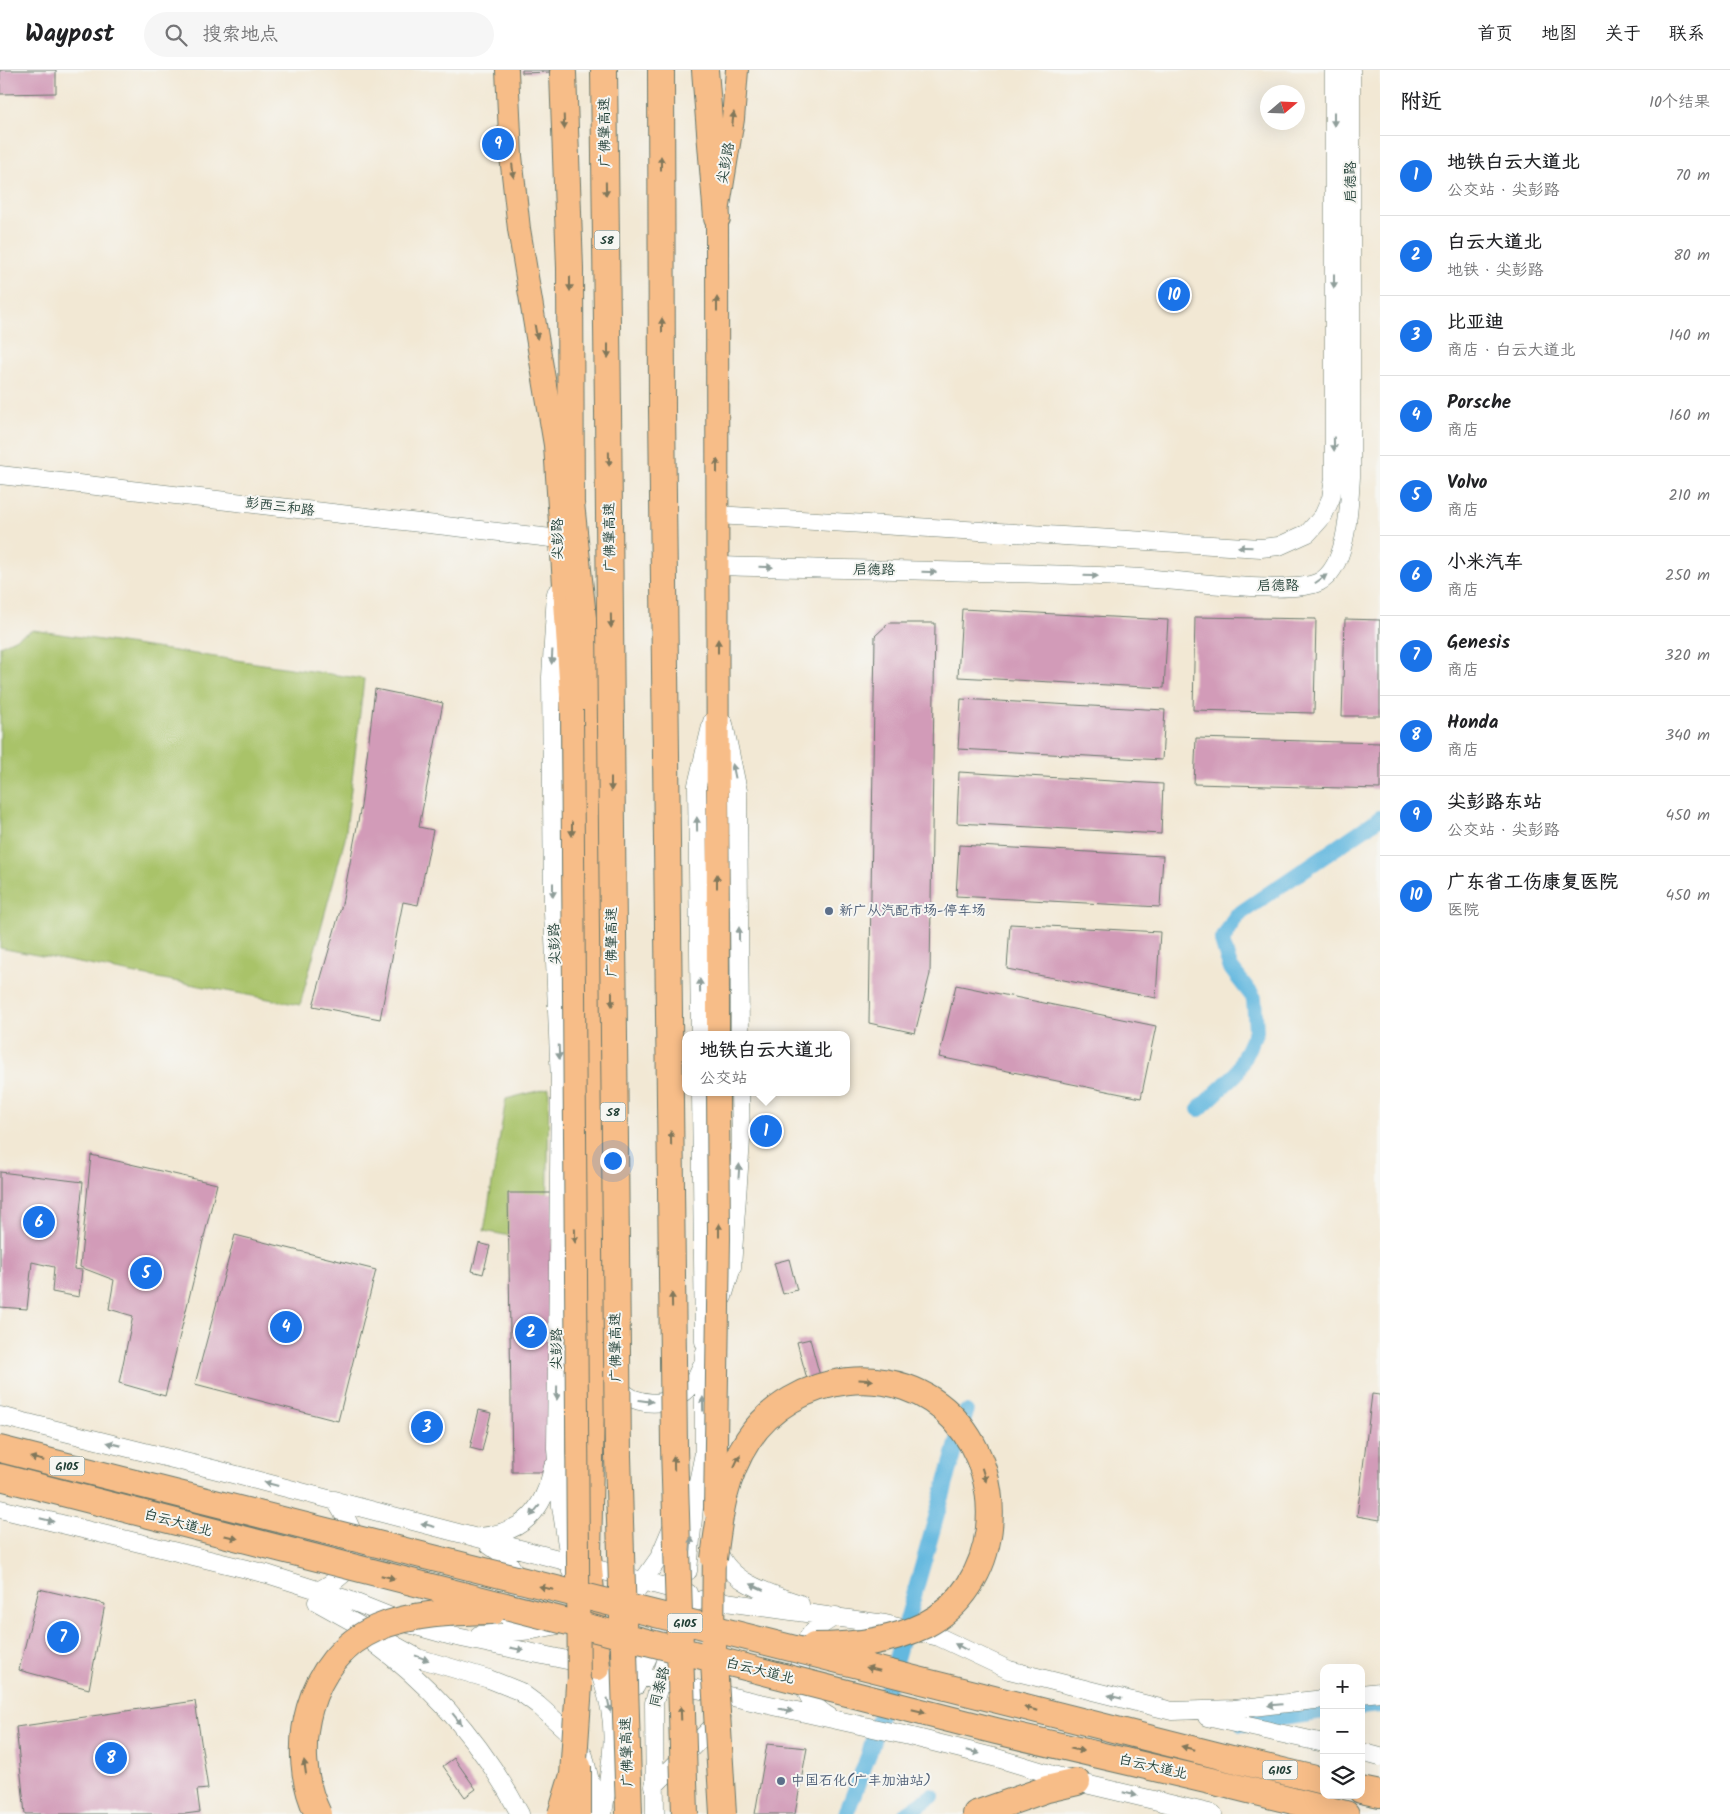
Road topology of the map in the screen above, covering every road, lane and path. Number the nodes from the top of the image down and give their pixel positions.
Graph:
1 (507, 70) edge
2 (604, 70) edge
3 (661, 70) edge
4 (705, 70) edge
5 (737, 70) edge
6 (1334, 70) edge
7 (1351, 70) edge
8 (563, 73) dead end
9 (717, 218) junction
10 (0, 475) edge
11 (571, 503) junction
12 (717, 515) junction
13 (560, 539) junction
14 (718, 566) junction
15 (718, 695) junction
16 (572, 710) junction
17 (700, 1031) edge
18 (718, 1031) edge
19 (740, 1031) edge
20 (701, 1096) edge
21 (718, 1096) edge
22 (740, 1096) edge
23 (592, 1325) junction
24 (704, 1355) junction
25 (0, 1416) edge
26 (556, 1449) junction
27 (0, 1450) edge
28 (704, 1453) junction
29 (0, 1477) edge
30 (335, 1500) junction
31 (0, 1509) edge
32 (475, 1538) junction
33 (714, 1559) junction
34 (319, 1596) junction
35 (682, 1601) junction
36 (531, 1613) junction
37 (836, 1616) junction
38 (452, 1636) junction
39 (713, 1645) junction
40 (781, 1646) junction
41 (598, 1666) junction
42 (640, 1677) junction
43 (660, 1681) junction
44 (579, 1686) junction
45 (1380, 1692) edge
46 (1365, 1694) edge
47 (1320, 1699) edge
48 (738, 1700) junction
49 (1172, 1711) junction
50 (840, 1721) junction
51 (1320, 1742) edge
52 (1365, 1753) edge
53 (1380, 1757) edge
54 (1320, 1780) edge
55 (1077, 1782) junction
56 (654, 1786) junction
57 (1365, 1791) edge
58 (1380, 1794) edge
59 (318, 1814) edge
60 (520, 1814) edge
61 (561, 1814) edge
62 (580, 1814) edge
63 (598, 1814) edge
64 (604, 1814) edge
65 (629, 1814) edge
66 (655, 1814) edge
67 (685, 1814) edge
68 (710, 1814) edge
69 (723, 1814) edge
70 (976, 1814) edge
71 (1213, 1814) edge
72 (1346, 1814) edge

1 -> 13 main road, 尖彭路
2 -> 65 highway, 广佛肇高速 / S8, bridge
67 -> 3 highway, bridge
4 - 9 highway
9 -> 5 main road, 尖彭路
6 -> 12 street, 启德路
14 -> 7 street, 启德路
8 -> 11 highway
12 -> 9 main road, 尖彭路
10 - 13 street, 彭西三和路
11 - 16 highway
11 - 23 highway
12 - 14 main road, 尖彭路
13 - 16 main road
13 -> 26 street, 尖彭路
15 -> 14 main road, 尖彭路
17 -> 15 street
18 -> 15 main road
19 -> 15 street, 尖彭路
16 -> 44 main road, bridge
20 - 24 street
33 -> 21 main road, bridge
24 -> 22 street
23 -> 24 street
23 - 41 highway
28 -> 24 street
30 -> 25 street
26 -> 32 street
26 - 41 street, 尖彭路
40 -> 27 highway, 白云大道北 / G105, bridge
35 -> 28 street
37 -> 28 street
28 - 38 street
29 -> 36 highway, 白云大道北 / G105, bridge
32 -> 30 street
30 - 34 street
31 -> 34 street
32 - 35 street
32 - 38 street
33 - 39 main road, bridge
33 -> 40 highway, bridge
34 - 38 street
34 -> 60 street
34 -> 63 street
35 - 37 street
35 - 42 street
35 - 43 street, 同泰路
59 -> 36 highway, bridge
36 -> 72 highway, 白云大道北 / G105, bridge
49 -> 37 street, bridge
37 - 50 street
38 -> 41 street
39 - 68 main road, bridge
39 - 69 highway, bridge
54 -> 40 highway, 白云大道北 / G105, bridge
41 - 42 street
41 -> 64 street, 尖彭路
42 - 43 street
42 - 64 street
43 - 48 street
43 - 56 street, 同泰路
44 - 61 highway, bridge
44 - 62 main road, bridge
45 - 46 street
47 -> 49 street
48 -> 50 street
48 - 56 street
49 - 51 street
50 -> 55 street
52 - 53 street
55 - 70 highway
55 -> 71 street
56 - 66 street, 同泰路
57 - 58 highway

